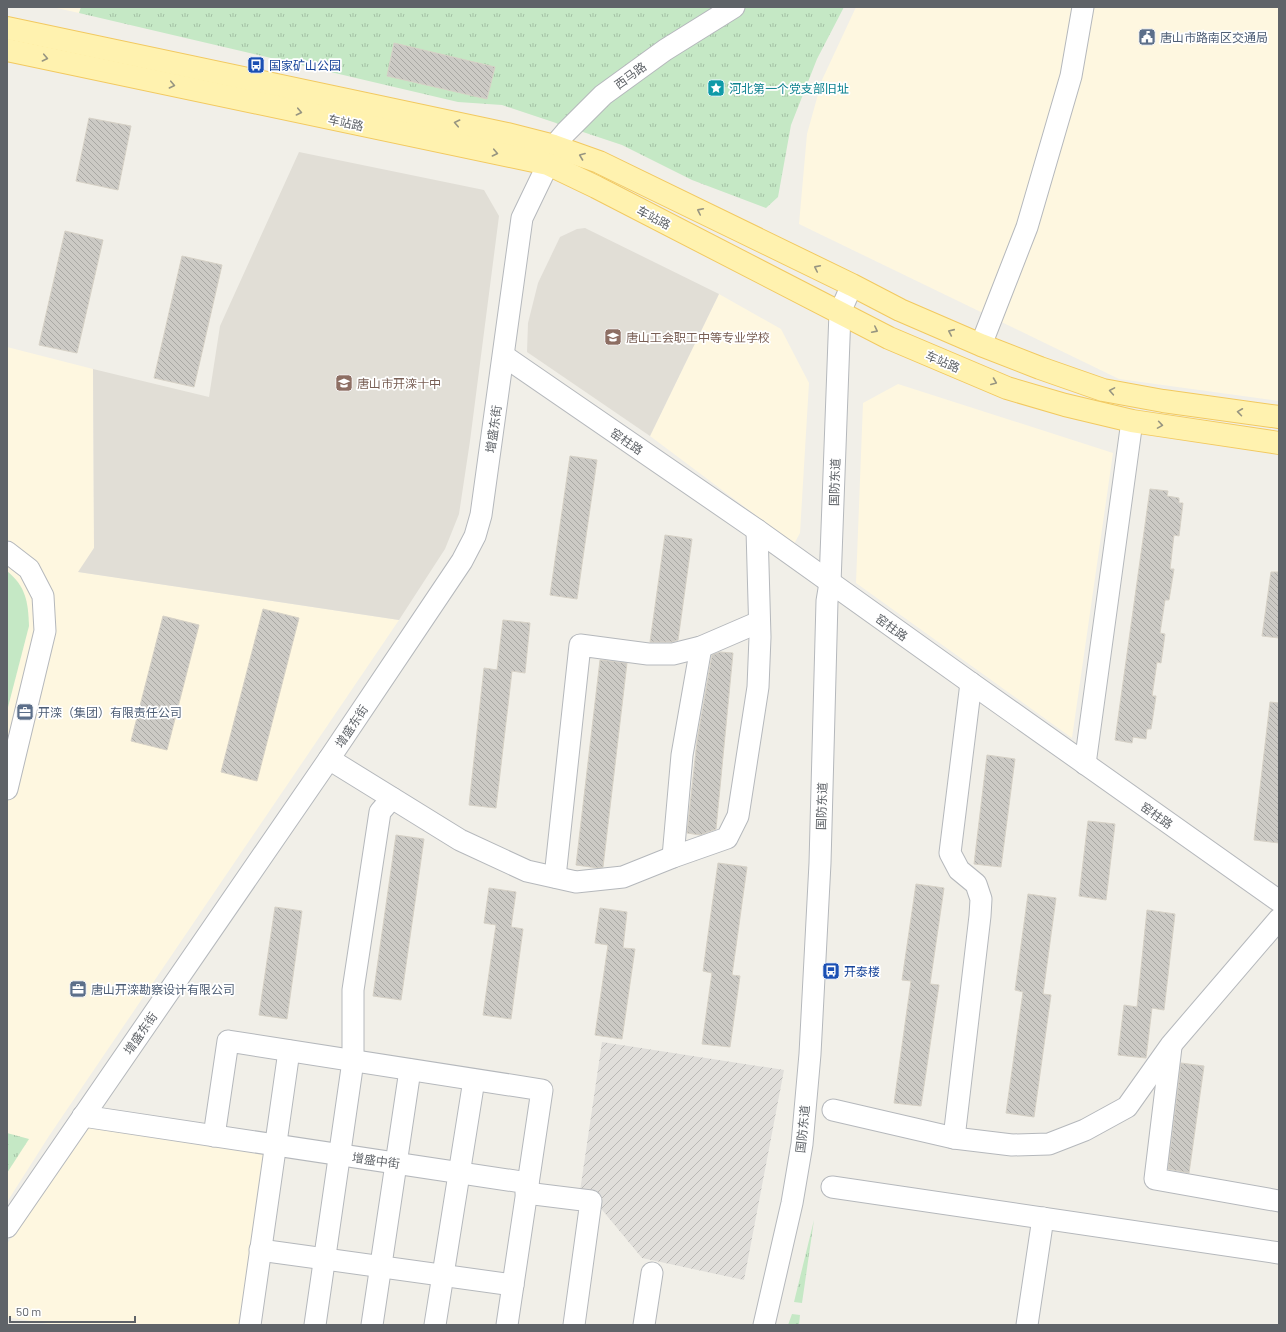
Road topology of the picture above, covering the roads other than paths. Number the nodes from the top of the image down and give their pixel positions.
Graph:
1 (734, 7) edge
2 (1083, 7) edge
3 (7, 28) edge
4 (7, 50) edge
5 (551, 155) junction
6 (852, 285) junction
7 (840, 312) junction
8 (981, 345) junction
9 (504, 356) junction
10 (1279, 417) edge
11 (1132, 421) junction
12 (1279, 443) edge
13 (757, 530) junction
14 (7, 552) edge
15 (830, 583) junction
16 (759, 622) junction
17 (701, 648) junction
18 (971, 684) junction
19 (329, 759) junction
20 (1085, 764) junction
21 (8, 783) edge
22 (392, 798) junction
23 (673, 856) junction
24 (555, 877) junction
25 (1279, 901) edge
26 (1279, 919) edge
27 (1171, 1046) junction
28 (289, 1051) junction
29 (354, 1061) junction
30 (410, 1070) junction
31 (474, 1080) junction
32 (833, 1110) dead end
33 (83, 1116) junction
34 (214, 1136) junction
35 (954, 1138) junction
36 (276, 1145) junction
37 (340, 1154) junction
38 (396, 1163) junction
39 (460, 1172) junction
40 (832, 1187) dead end
41 (527, 1188) junction
42 (1279, 1201) edge
43 (1043, 1218) junction
44 (7, 1227) edge
45 (260, 1250) junction
46 (1279, 1252) edge
47 (324, 1259) junction
48 (381, 1267) junction
49 (652, 1273) dead end
50 (443, 1276) junction
51 (513, 1285) junction
52 (250, 1325) edge
53 (315, 1325) edge
54 (372, 1325) edge
55 (435, 1325) edge
56 (507, 1325) edge
57 (574, 1325) edge
58 (644, 1325) edge
59 (764, 1325) edge
60 (1027, 1325) edge

1 - 5 street, 西马路
2 - 8 street
5 -> 3 main road, 车站路
4 -> 5 main road, 车站路
6 -> 5 main road, 车站路
5 - 7 main road, 车站路
5 - 9 street, 增盛东街
6 - 7 street, 国防东道
8 -> 6 main road, 车站路
7 -> 11 main road, 车站路
7 - 15 street, 国防东道
10 -> 8 main road, 车站路
9 - 13 street, 窑柱路
9 - 19 street, 增盛东街
11 -> 12 main road, 车站路
11 - 20 street
13 - 15 street, 窑柱路
13 - 16 street
14 - 21 street
15 - 18 street, 窑柱路
15 - 59 street, 国防东道
16 - 17 street
16 - 23 street
17 - 23 street
17 - 24 street
18 - 20 street, 窑柱路
18 - 35 street
19 - 22 street
19 - 33 street, 增盛东街
20 - 25 street, 窑柱路
22 - 24 street
22 - 29 street
23 - 24 street
26 - 27 street
27 - 35 street
27 - 42 street
28 - 29 street
28 - 34 street
28 - 36 street
29 - 30 street
29 - 37 street
30 - 31 street
30 - 38 street
31 - 39 street
31 - 41 street
32 - 35 street
33 - 34 street, 增盛中街
33 - 44 street, 增盛东街
34 - 36 street, 增盛中街
36 - 37 street, 增盛中街
36 - 45 street
37 - 38 street, 增盛中街
37 - 47 street
38 - 39 street, 增盛中街
38 - 48 street
39 - 41 street, 增盛中街
39 - 50 street
40 - 43 street
41 - 51 street
41 - 57 street, 增盛中街
43 - 46 street
43 - 60 street
45 - 47 street
45 - 52 street
47 - 48 street
47 - 53 street
48 - 50 street
48 - 54 street
49 - 58 street
50 - 51 street
50 - 55 street
51 - 56 street

